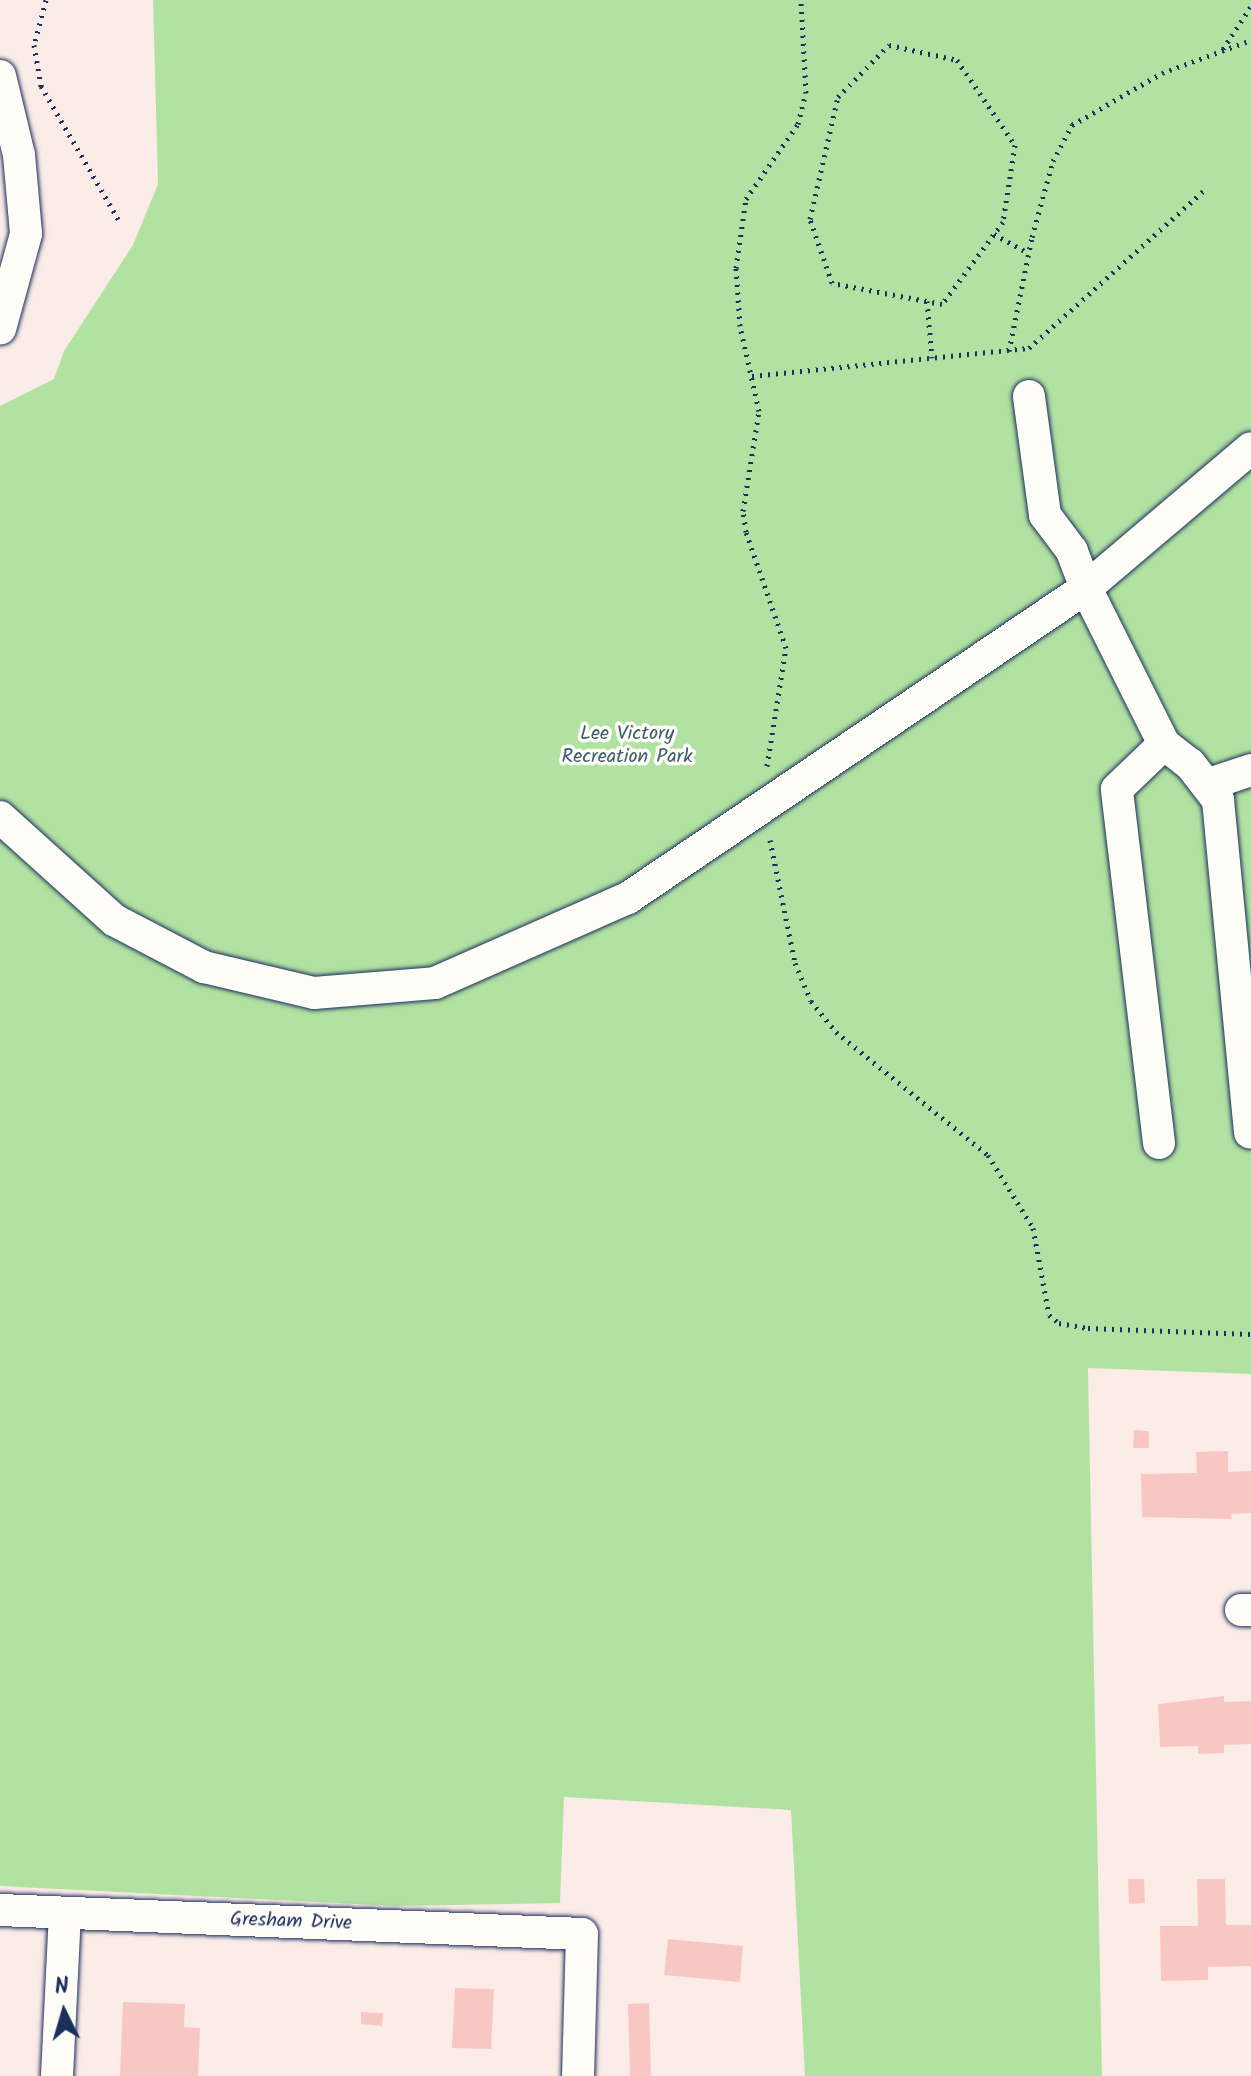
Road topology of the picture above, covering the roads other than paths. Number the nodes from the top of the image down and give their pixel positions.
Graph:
1 (0, 76) edge
2 (10, 148) edge
3 (0, 329) edge
4 (1029, 396) dead end
5 (1251, 448) edge
6 (1086, 588) junction
7 (1164, 744) junction
8 (1251, 770) edge
9 (1209, 784) junction
10 (0, 817) edge
11 (1250, 1132) edge
12 (1159, 1143) dead end
13 (0, 1910) edge
14 (65, 1913) junction
15 (57, 2076) edge
16 (578, 2076) edge

1 - 2 street
2 - 3 street
4 - 6 street
5 - 6 street
6 - 7 street
6 - 10 street
7 - 9 street
7 - 12 street
8 - 9 street
9 - 11 street
13 - 14 street, Gresham Drive
14 - 15 street
14 - 16 street, Gresham Drive

